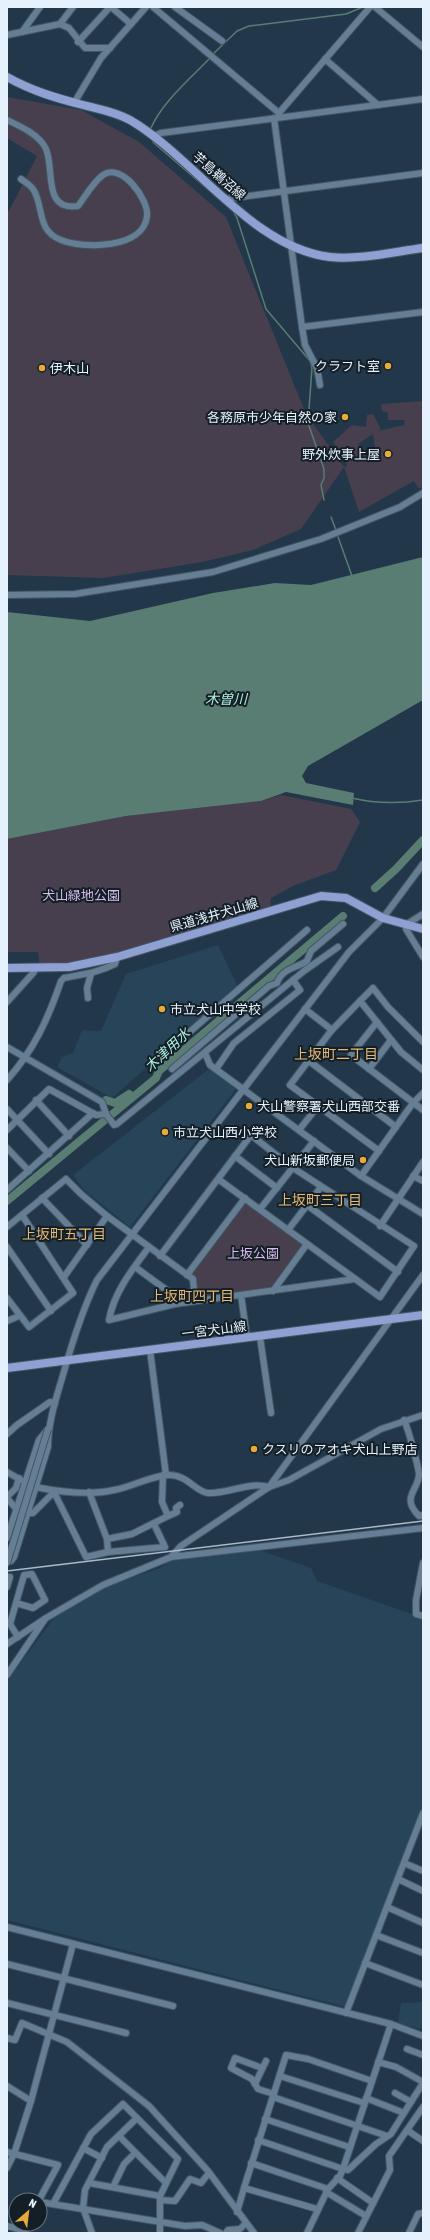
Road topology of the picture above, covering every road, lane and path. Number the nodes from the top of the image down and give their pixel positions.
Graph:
1 (40, 7) edge
2 (73, 7) edge
3 (110, 7) edge
4 (146, 7) edge
5 (153, 7) edge
6 (175, 7) edge
7 (370, 7) edge
8 (375, 7) edge
9 (60, 24) junction
10 (131, 24) junction
11 (22, 32) junction
12 (7, 35) edge
13 (222, 41) dead end
14 (78, 42) junction
15 (423, 47) edge
16 (110, 48) junction
17 (325, 59) junction
18 (7, 77) edge
19 (423, 99) edge
20 (74, 103) junction
21 (378, 105) junction
22 (278, 116) junction
23 (7, 120) edge
24 (154, 136) junction
25 (423, 173) edge
26 (21, 179) dead end
27 (284, 190) junction
28 (226, 199) junction
29 (290, 246) junction
30 (423, 248) edge
31 (423, 312) edge
32 (302, 327) junction
33 (320, 385) dead end
34 (423, 493) edge
35 (7, 595) edge
36 (423, 864) edge
37 (423, 914) edge
38 (383, 918) junction
39 (343, 924) dead end
40 (407, 924) junction
41 (423, 929) edge
42 (307, 930) dead end
43 (338, 947) dead end
44 (117, 957) junction
45 (423, 957) edge
46 (7, 968) edge
47 (34, 968) junction
48 (91, 974) junction
49 (293, 980) junction
50 (88, 998) dead end
51 (360, 1001) junction
52 (7, 1002) edge
53 (305, 1009) junction
54 (377, 1022) junction
55 (332, 1030) junction
56 (391, 1040) junction
57 (423, 1042) edge
58 (7, 1046) edge
59 (205, 1053) junction
60 (162, 1056) dead end
61 (24, 1058) junction
62 (309, 1061) junction
63 (172, 1069) dead end
64 (216, 1069) junction
65 (369, 1070) junction
66 (423, 1070) edge
67 (7, 1080) edge
68 (243, 1089) junction
69 (423, 1093) edge
70 (36, 1100) junction
71 (413, 1103) junction
72 (318, 1106) junction
73 (7, 1109) edge
74 (423, 1110) edge
75 (106, 1114) junction
76 (94, 1115) junction
77 (16, 1119) junction
78 (396, 1127) junction
79 (7, 1130) edge
80 (299, 1130) junction
81 (69, 1136) junction
82 (314, 1141) junction
83 (7, 1148) edge
84 (379, 1151) junction
85 (49, 1154) junction
86 (235, 1156) junction
87 (423, 1162) edge
88 (293, 1168) junction
89 (29, 1171) junction
90 (361, 1176) junction
91 (413, 1176) junction
92 (218, 1178) junction
93 (423, 1181) edge
94 (8, 1186) edge
95 (321, 1187) junction
96 (277, 1188) junction
97 (42, 1198) junction
98 (245, 1198) junction
99 (398, 1198) junction
100 (307, 1205) junction
101 (260, 1210) junction
102 (423, 1214) edge
103 (22, 1215) junction
104 (107, 1216) junction
105 (380, 1226) junction
106 (7, 1227) edge
107 (288, 1230) junction
108 (131, 1234) junction
109 (307, 1244) junction
110 (87, 1245) junction
111 (7, 1247) edge
112 (149, 1247) junction
113 (160, 1256) junction
114 (134, 1267) junction
115 (398, 1272) junction
116 (187, 1275) junction
117 (423, 1275) edge
118 (64, 1277) junction
119 (355, 1279) junction
120 (273, 1291) junction
121 (241, 1295) junction
122 (7, 1298) edge
123 (195, 1301) junction
124 (175, 1304) junction
125 (50, 1311) junction
126 (423, 1315) edge
127 (19, 1316) junction
128 (392, 1320) junction
129 (7, 1321) edge
130 (260, 1337) junction
131 (247, 1338) junction
132 (150, 1350) junction
133 (67, 1360) junction
134 (7, 1368) edge
135 (55, 1403) junction
136 (270, 1413) dead end
137 (423, 1415) edge
138 (404, 1420) junction
139 (48, 1429) junction
140 (7, 1434) edge
141 (7, 1472) edge
142 (165, 1475) junction
143 (19, 1478) junction
144 (26, 1482) junction
145 (35, 1487) junction
146 (269, 1487) junction
147 (89, 1492) junction
148 (54, 1493) junction
149 (7, 1497) edge
150 (180, 1505) dead end
151 (17, 1510) junction
152 (27, 1513) junction
153 (168, 1516) junction
154 (423, 1516) edge
155 (154, 1524) junction
156 (423, 1528) edge
157 (8, 1529) edge
158 (7, 1538) edge
159 (107, 1539) junction
160 (108, 1552) junction
161 (171, 1557) junction
162 (7, 1562) edge
163 (423, 1564) edge
164 (7, 1577) edge
165 (7, 1587) edge
166 (16, 1603) junction
167 (423, 1616) edge
168 (46, 1618) junction
169 (18, 1637) junction
170 (7, 1644) edge
171 (7, 1675) edge
172 (423, 1814) edge
173 (404, 1863) junction
174 (423, 1871) edge
175 (398, 1879) junction
176 (423, 1891) edge
177 (387, 1907) junction
178 (423, 1923) edge
179 (7, 1927) edge
180 (376, 1935) junction
181 (73, 1944) junction
182 (423, 1953) edge
183 (365, 1963) junction
184 (7, 1964) edge
185 (64, 1978) junction
186 (423, 1985) edge
187 (7, 2003) edge
188 (173, 2006) dead end
189 (346, 2012) junction
190 (54, 2014) junction
191 (391, 2024) junction
192 (126, 2033) dead end
193 (48, 2034) junction
194 (423, 2036) edge
195 (7, 2038) edge
196 (407, 2049) dead end
197 (423, 2055) edge
198 (266, 2062) dead end
199 (378, 2062) junction
200 (262, 2068) junction
201 (280, 2076) junction
202 (372, 2081) junction
203 (423, 2083) edge
204 (255, 2084) junction
205 (7, 2086) edge
206 (395, 2093) dead end
207 (274, 2096) junction
208 (31, 2101) junction
209 (365, 2101) junction
210 (411, 2102) junction
211 (423, 2107) edge
212 (404, 2113) junction
213 (137, 2118) junction
214 (265, 2119) junction
215 (357, 2125) junction
216 (407, 2130) junction
217 (119, 2136) junction
218 (387, 2136) junction
219 (258, 2140) junction
220 (423, 2141) edge
221 (350, 2147) junction
222 (83, 2148) junction
223 (185, 2148) junction
224 (7, 2152) edge
225 (135, 2153) junction
226 (14, 2154) junction
227 (102, 2158) junction
228 (178, 2159) junction
229 (251, 2163) junction
230 (7, 2168) edge
231 (343, 2169) junction
232 (209, 2173) junction
233 (337, 2178) junction
234 (89, 2183) junction
235 (166, 2183) junction
236 (113, 2187) junction
237 (244, 2188) junction
238 (327, 2190) junction
239 (44, 2192) edge
240 (160, 2198) junction
241 (48, 2203) edge
242 (374, 2203) junction
243 (53, 2204) junction
244 (83, 2208) junction
245 (317, 2209) junction
246 (237, 2212) junction
247 (423, 2214) edge
248 (366, 2216) junction
249 (160, 2222) junction
250 (246, 2223) junction
251 (92, 2233) edge
252 (160, 2233) edge
253 (220, 2233) edge
254 (226, 2233) edge
255 (254, 2233) edge
256 (307, 2233) edge
257 (358, 2233) edge
258 (409, 2233) edge

1 - 11 street
2 - 9 street
3 - 10 street
3 - 14 street
4 - 10 street
5 - 22 street
6 - 13 street
7 - 17 street
8 - 15 street
9 - 11 street
9 - 14 street
10 - 16 street
11 - 12 street
14 - 16 street
16 - 20 street
17 - 21 street
17 - 22 street
18 - 20 main road, 芋島鵜沼線
19 - 21 street
20 - 24 main road, 芋島鵜沼線
21 - 22 street
22 - 24 street
22 - 27 street
23 - 26 street
24 - 28 main road, 芋島鵜沼線
25 - 27 street
27 - 28 street
27 - 29 street
28 - 29 main road, 芋島鵜沼線
29 - 30 main road, 芋島鵜沼線
29 - 32 street
31 - 32 street
32 - 33 street
34 - 35 street
36 - 38 street
37 - 40 street
38 - 40 main road, 県道浅井犬山線
38 - 44 main road, 県道浅井犬山線
38 - 53 street
39 - 63 street
40 - 41 main road, 県道浅井犬山線
40 - 45 street
42 - 60 street
43 - 49 street
44 - 47 main road, 県道浅井犬山線
44 - 48 street
46 - 47 main road, 県道浅井犬山線
47 - 52 street
48 - 50 street
48 - 61 street
49 - 59 street
49 - 64 street
51 - 54 street
51 - 55 street
51 - 57 street
53 - 55 street
53 - 68 street
54 - 56 street
54 - 65 street
55 - 62 street
56 - 65 street
56 - 66 street
58 - 61 street
59 - 64 street
59 - 75 street
61 - 67 street
61 - 75 street
62 - 72 street
62 - 78 street
64 - 68 street
65 - 71 street
68 - 80 street
68 - 108 street
69 - 71 street
70 - 76 street
70 - 77 street
70 - 81 street
71 - 74 street
71 - 78 street
72 - 80 street
72 - 84 street
73 - 77 street
75 - 76 street
76 - 81 street
77 - 79 street
77 - 85 street
78 - 84 street
80 - 82 street
81 - 85 street
82 - 88 street
82 - 90 street
83 - 89 street
84 - 90 street
85 - 89 street
86 - 88 street
86 - 92 street
86 - 96 street
87 - 91 street
88 - 95 street
88 - 96 street
89 - 94 street
90 - 99 street
91 - 93 street
91 - 99 street
92 - 98 street
92 - 113 street
95 - 100 street
95 - 105 street
96 - 101 street
97 - 103 street
97 - 104 street
97 - 110 street
98 - 101 street
98 - 116 street
99 - 102 street
99 - 105 street
100 - 107 street
100 - 115 street
101 - 107 street
103 - 106 street
103 - 118 street
104 - 108 street
104 - 110 street
105 - 115 street
107 - 109 street
108 - 112 street
108 - 133 street
109 - 119 street
109 - 120 street
110 - 118 street
111 - 125 street
112 - 113 street
112 - 114 street
113 - 116 street
114 - 124 street
114 - 124 street
115 - 119 street
116 - 123 street
117 - 128 street
118 - 125 street
119 - 120 street
120 - 121 street
121 - 123 street
121 - 131 street
122 - 127 street
123 - 124 street
125 - 127 street
126 - 128 main road, 一宮犬山線
127 - 129 street
128 - 130 main road, 一宮犬山線
128 - 146 street
130 - 131 main road, 一宮犬山線
130 - 136 street
131 - 132 main road, 一宮犬山線
132 - 133 main road, 一宮犬山線
132 - 142 street
133 - 134 main road, 一宮犬山線
133 - 135 street
135 - 139 street
135 - 140 street
137 - 138 street
138 - 146 street
138 - 154 street
139 - 144 street
139 - 145 street
139 - 162 street, bridge
141 - 143 street
142 - 146 street
142 - 147 street
142 - 153 street
143 - 144 street
143 - 149 street
144 - 151 street
145 - 148 street
145 - 152 street
146 - 161 street
147 - 148 street
147 - 159 street
148 - 152 street
148 - 160 street
149 - 151 street
150 - 153 street
151 - 157 street
152 - 162 street
153 - 155 street
155 - 159 street
155 - 160 street
156 - 161 street
157 - 158 street
159 - 160 street
161 - 168 street
163 - 167 street
164 - 165 street
166 - 166 street
166 - 169 street
168 - 169 street
168 - 171 street
169 - 170 street
172 - 173 street
173 - 174 street
173 - 175 street
175 - 176 street
175 - 177 street
177 - 178 street
177 - 180 street
179 - 181 street
180 - 182 street
180 - 183 street
181 - 185 street
181 - 189 street
183 - 186 street
183 - 189 street
184 - 185 street
185 - 188 street
185 - 190 street
187 - 190 street
189 - 191 street
190 - 192 street
190 - 193 street
191 - 194 street
191 - 199 street
193 - 195 street
193 - 208 street
193 - 223 street
196 - 197 street
198 - 200 street
199 - 202 street
199 - 203 street
200 - 204 street
200 - 204 street
201 - 202 street
201 - 207 street
201 - 209 street
202 - 209 street
203 - 210 street
204 - 207 street
205 - 208 street
206 - 210 street
207 - 214 street
207 - 215 street
208 - 226 street
209 - 212 street
209 - 215 street
210 - 212 street
211 - 216 street
212 - 218 street
213 - 217 street
213 - 222 street
213 - 228 street
214 - 219 street
214 - 221 street
215 - 218 street
215 - 221 street
216 - 220 street
216 - 242 street
217 - 225 street
217 - 227 street
218 - 231 street
219 - 229 street
219 - 231 street
221 - 231 street
222 - 227 street
222 - 243 street
223 - 228 street
223 - 232 street
224 - 226 street
225 - 235 street
225 - 236 street
226 - 230 street
226 - 239 street
227 - 234 street
228 - 235 street
229 - 237 street
229 - 238 street
231 - 233 street
232 - 240 street
232 - 246 street
233 - 238 street
233 - 242 street
234 - 236 street
234 - 244 street
235 - 240 street
236 - 240 street
237 - 245 street
237 - 246 street
238 - 245 street
238 - 248 street
240 - 249 street
241 - 243 street
242 - 248 street
243 - 244 street
244 - 249 street
244 - 251 street
245 - 256 street
246 - 250 street
247 - 258 street
248 - 257 street
249 - 252 street
249 - 253 street
250 - 254 street
250 - 255 street

